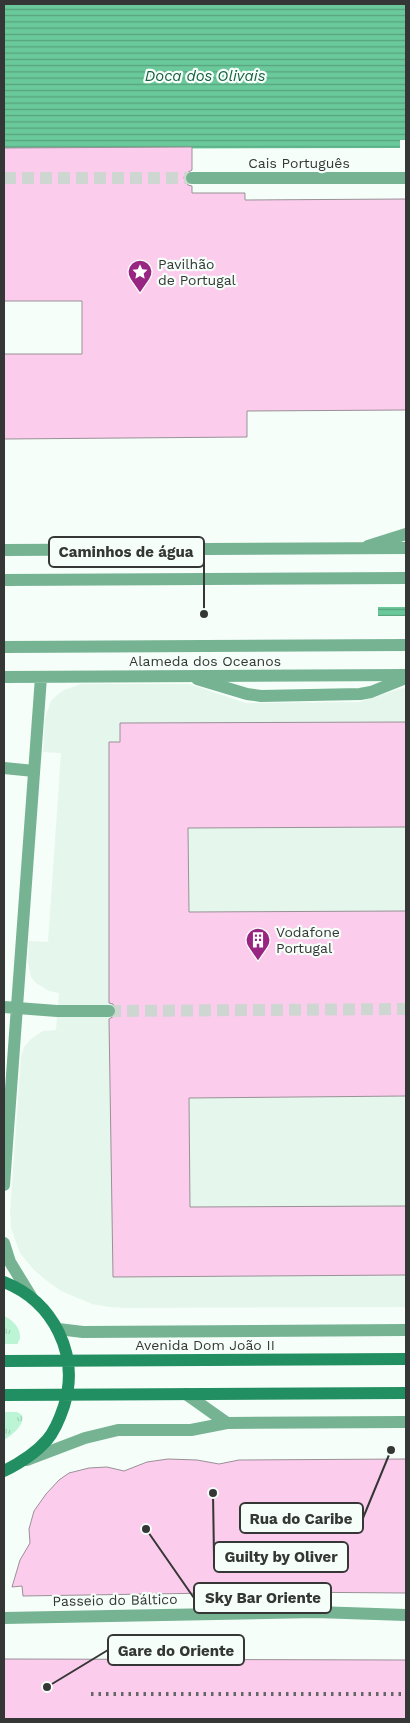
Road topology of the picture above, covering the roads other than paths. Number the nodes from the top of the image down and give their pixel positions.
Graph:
1 (192, 178) tunnel mouth
2 (406, 178) edge
3 (406, 534) edge
4 (361, 548) junction
5 (406, 548) edge
6 (4, 550) edge
7 (406, 578) edge
8 (4, 580) edge
9 (406, 645) edge
10 (4, 647) edge
11 (185, 676) junction
12 (406, 676) edge
13 (4, 677) edge
14 (41, 677) junction
15 (4, 768) edge
16 (34, 771) junction
17 (10, 1008) edge
18 (109, 1011) tunnel mouth
19 (4, 1184) edge
20 (4, 1243) edge
21 (4, 1282) edge
22 (32, 1298) junction
23 (58, 1329) junction
24 (406, 1330) edge
25 (406, 1359) edge
26 (68, 1361) junction
27 (4, 1362) edge
28 (406, 1393) edge
29 (68, 1394) junction
30 (186, 1394) junction
31 (4, 1395) edge
32 (406, 1422) edge
33 (227, 1423) junction
34 (24, 1461) junction
35 (4, 1471) edge
36 (406, 1615) edge
37 (4, 1618) edge

1 - 2 street, Cais Português
3 - 4 street
4 - 5 street
4 - 6 street
7 - 8 street
9 - 10 street, Alameda dos Oceanos
11 - 12 street, Alameda dos Oceanos
11 - 12 street
11 - 14 street, Alameda dos Oceanos
13 - 14 street, Alameda dos Oceanos
14 - 16 street
15 - 16 street
16 - 17 street
17 - 18 street
17 - 19 street
20 - 22 street
21 - 22 main road
22 - 23 main road
23 - 24 street, Avenida Dom João II
23 - 26 main road
25 - 26 main road, Avenida Dom João II
26 - 27 main road, Avenida Dom João II
26 - 29 main road
28 - 30 main road
29 - 30 main road
29 - 31 main road
29 - 34 main road
30 - 33 street
32 - 33 street
33 - 34 street
34 - 35 main road
36 - 37 street, Passeio do Báltico

